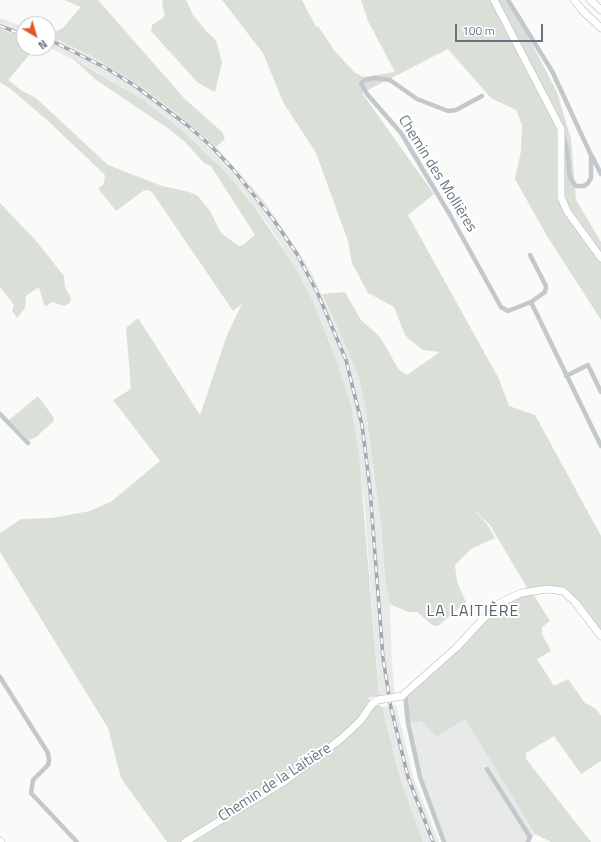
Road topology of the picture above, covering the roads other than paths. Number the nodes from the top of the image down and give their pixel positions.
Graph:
1 (494, 0) edge
2 (508, 0) edge
3 (574, 0) edge
4 (590, 0) edge
5 (601, 10) edge
6 (601, 28) edge
7 (482, 96) dead end
8 (562, 133) junction
9 (591, 155) junction
10 (601, 174) edge
11 (530, 255) dead end
12 (601, 258) edge
13 (531, 302) junction
14 (566, 376) junction
15 (601, 392) edge
16 (0, 414) edge
17 (28, 443) dead end
18 (601, 446) edge
19 (601, 636) edge
20 (0, 677) edge
21 (404, 695) junction
22 (487, 769) dead end
23 (77, 842) edge
24 (185, 842) edge
25 (444, 842) edge
26 (528, 842) edge

1 - 8 main road
2 - 9 street
3 - 6 main road
4 - 5 main road
7 - 13 street, Chemin des Mollières
8 - 9 street
8 - 12 main road
9 - 10 street
11 - 13 street, Chemin des Mollières
13 - 14 street
14 - 15 street
14 - 18 street
16 - 17 street
19 - 21 main road
20 - 23 street
21 - 24 main road, Chemin de la Laitière, bridge
21 - 25 street
22 - 26 street

